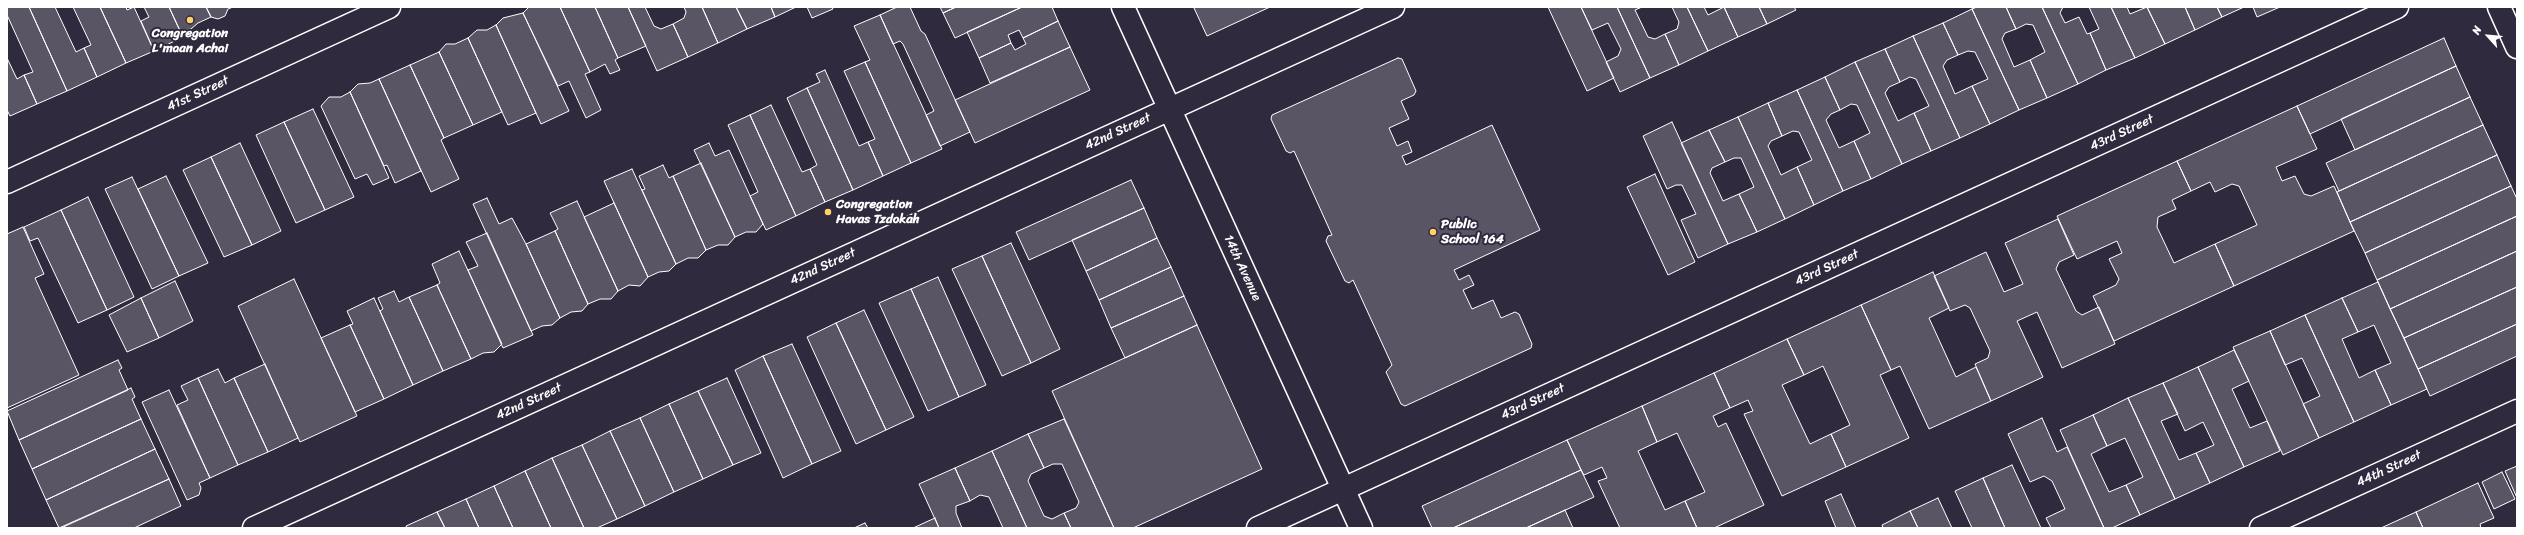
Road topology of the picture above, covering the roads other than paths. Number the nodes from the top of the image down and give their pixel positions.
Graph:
1 (389, 7) edge
2 (1123, 7) edge
3 (1392, 7) edge
4 (2397, 7) edge
5 (2499, 7) edge
6 (2517, 47) edge
7 (1169, 109) junction
8 (7, 182) edge
9 (2517, 411) edge
10 (1343, 489) junction
11 (254, 528) edge
12 (1258, 528) edge
13 (1361, 528) edge
14 (2261, 528) edge

1 - 8 street, 41st Street
2 - 7 street, 14th Avenue
3 - 7 street, 42nd Street
4 - 10 street, 43rd Street
5 - 6 street
7 - 10 street, 14th Avenue
7 - 11 street, 42nd Street
9 - 14 street, 44th Street
10 - 12 street, 43rd Street
10 - 13 street, 14th Avenue

